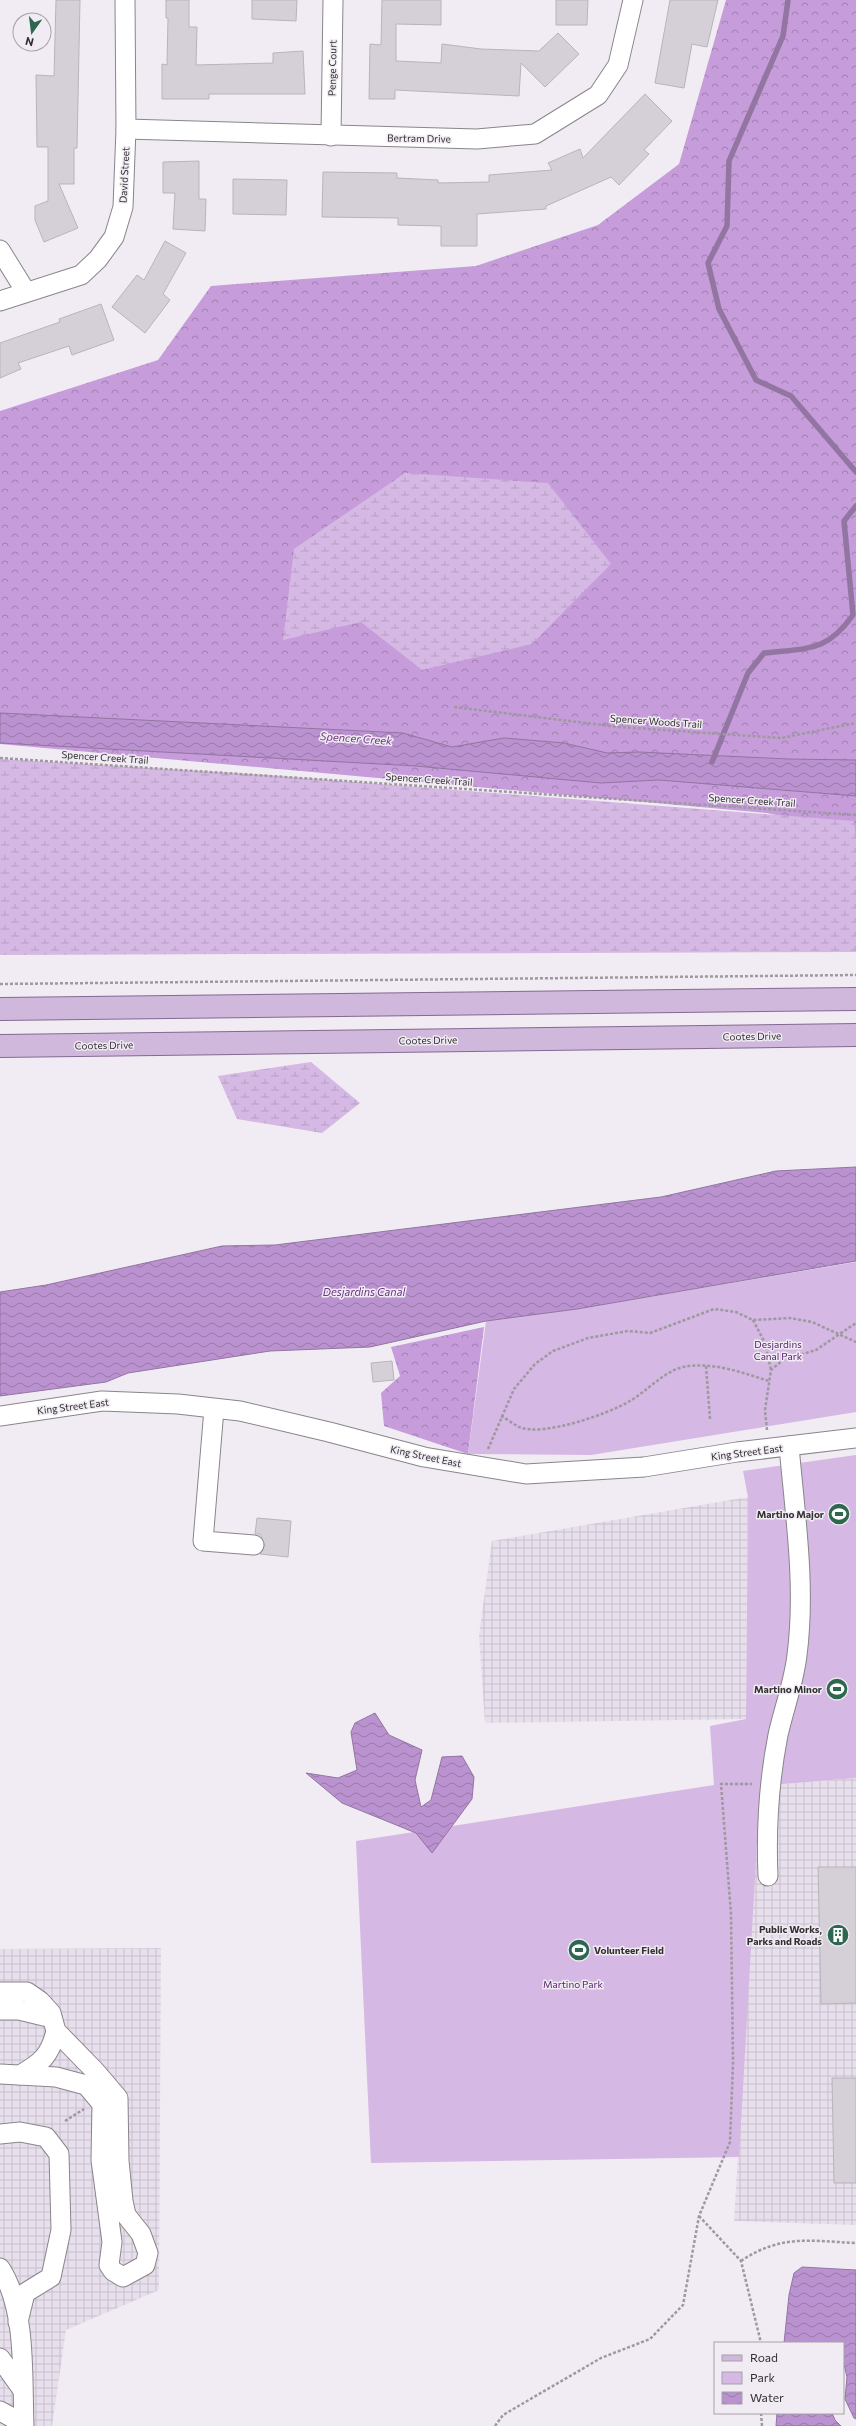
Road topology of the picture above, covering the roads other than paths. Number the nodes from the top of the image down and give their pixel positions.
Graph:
1 (125, 0) edge
2 (333, 0) edge
3 (633, 0) edge
4 (126, 129) junction
5 (331, 136) junction
6 (0, 250) edge
7 (26, 292) junction
8 (0, 301) edge
9 (856, 999) edge
10 (0, 1009) edge
11 (856, 1035) edge
12 (0, 1046) edge
13 (214, 1409) junction
14 (0, 1416) edge
15 (856, 1438) edge
16 (789, 1446) junction
17 (254, 1545) dead end
18 (768, 1876) dead end
19 (0, 1992) edge
20 (0, 2010) edge
21 (54, 2025) junction
22 (0, 2074) edge
23 (20, 2075) junction
24 (0, 2134) edge
25 (0, 2268) edge
26 (18, 2322) junction
27 (0, 2358) edge
28 (22, 2390) junction
29 (0, 2411) edge
30 (19, 2426) edge
31 (24, 2426) edge

1 - 4 street, David Street
2 - 5 street, Penge Court
3 - 5 street, Bertram Drive
4 - 5 street, Bertram Drive
4 - 7 street, David Street
6 - 7 street
7 - 8 street, David Street
9 - 10 main road
11 - 12 main road, Cootes Drive
13 - 14 street, King Street East
13 - 16 street, King Street East
13 - 17 street
15 - 16 street, King Street East
16 - 18 street
19 - 21 street
20 - 21 street
21 - 23 street
21 - 23 street
22 - 23 street
24 - 26 street
25 - 26 street
26 - 28 street
27 - 28 street
28 - 31 street
29 - 30 street

